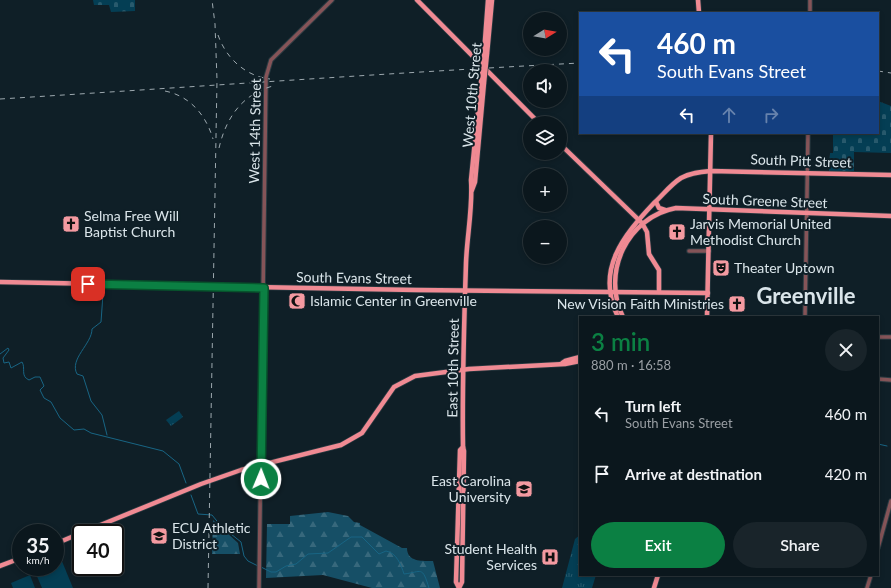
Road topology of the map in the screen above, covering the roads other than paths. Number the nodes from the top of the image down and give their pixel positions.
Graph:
1 (332, 0) edge
2 (417, 0) edge
3 (488, 0) edge
4 (492, 0) edge
5 (697, 0) edge
6 (810, 0) edge
7 (698, 12) edge
8 (810, 12) edge
9 (485, 54) junction
10 (532, 116) edge
11 (711, 134) edge
12 (808, 134) edge
13 (567, 151) edge
14 (711, 171) junction
15 (807, 173) junction
16 (891, 174) edge
17 (656, 202) junction
18 (664, 210) junction
19 (710, 210) junction
20 (807, 213) junction
21 (891, 216) edge
22 (638, 220) junction
23 (642, 223) junction
24 (689, 251) dead end
25 (709, 251) junction
26 (0, 282) edge
27 (264, 288) junction
28 (465, 290) junction
29 (612, 292) junction
30 (659, 292) junction
31 (708, 293) junction
32 (618, 316) edge
33 (623, 316) edge
34 (707, 316) edge
35 (805, 316) edge
36 (879, 337) edge
37 (891, 337) edge
38 (579, 357) edge
39 (579, 360) edge
40 (562, 363) junction
41 (463, 370) junction
42 (879, 379) edge
43 (891, 380) edge
44 (463, 447) junction
45 (261, 464) junction
46 (891, 501) edge
47 (458, 521) junction
48 (104, 524) edge
49 (463, 538) junction
50 (879, 544) edge
51 (12, 561) edge
52 (0, 566) edge
53 (658, 576) edge
54 (871, 576) edge
55 (259, 588) edge
56 (459, 588) edge
57 (654, 588) edge
58 (867, 588) edge

1 - 27 street, West 14th Street
2 - 10 main road
3 - 9 main road, West 10th Street
4 - 9 main road, West 10th Street
5 - 7 main road
6 - 8 street
9 - 28 main road, West 10th Street, bridge
11 - 14 main road
12 - 15 street
13 - 22 main road
14 - 15 main road, South Pitt Street
14 - 17 main road, South Pitt Street
14 - 19 main road
15 - 16 main road, South Pitt Street
15 - 20 street
17 - 18 main road
17 - 22 main road, South Pitt Street
18 - 19 main road, South Greene Street
18 - 23 main road, South Greene Street
19 - 20 main road, South Greene Street
19 - 25 main road
20 - 21 main road, South Greene Street
20 - 35 street
22 - 23 main road
22 - 29 main road, South Pitt Street
23 - 29 main road, South Greene Street
23 - 30 main road
24 - 25 street
25 - 31 main road
26 - 27 main road, South Evans Street
27 - 28 main road, South Evans Street
27 - 45 street, West 14th Street
28 - 29 main road, South Evans Street
28 - 41 main road, East 10th Street
29 - 30 main road, South Evans Street
29 - 32 main road
29 - 33 main road
30 - 31 main road, South Evans Street
31 - 34 main road
36 - 37 street
38 - 40 main road
39 - 40 main road
40 - 41 main road
41 - 44 main road, East 10th Street
41 - 45 main road
42 - 43 street
44 - 47 main road, East 10th Street
44 - 49 main road, East 10th Street
45 - 48 main road
45 - 55 street, West 14th Street
46 - 50 street
47 - 49 main road
47 - 56 main road, East 10th Street
49 - 56 main road, East 10th Street
51 - 52 main road
53 - 57 main road
54 - 58 street

